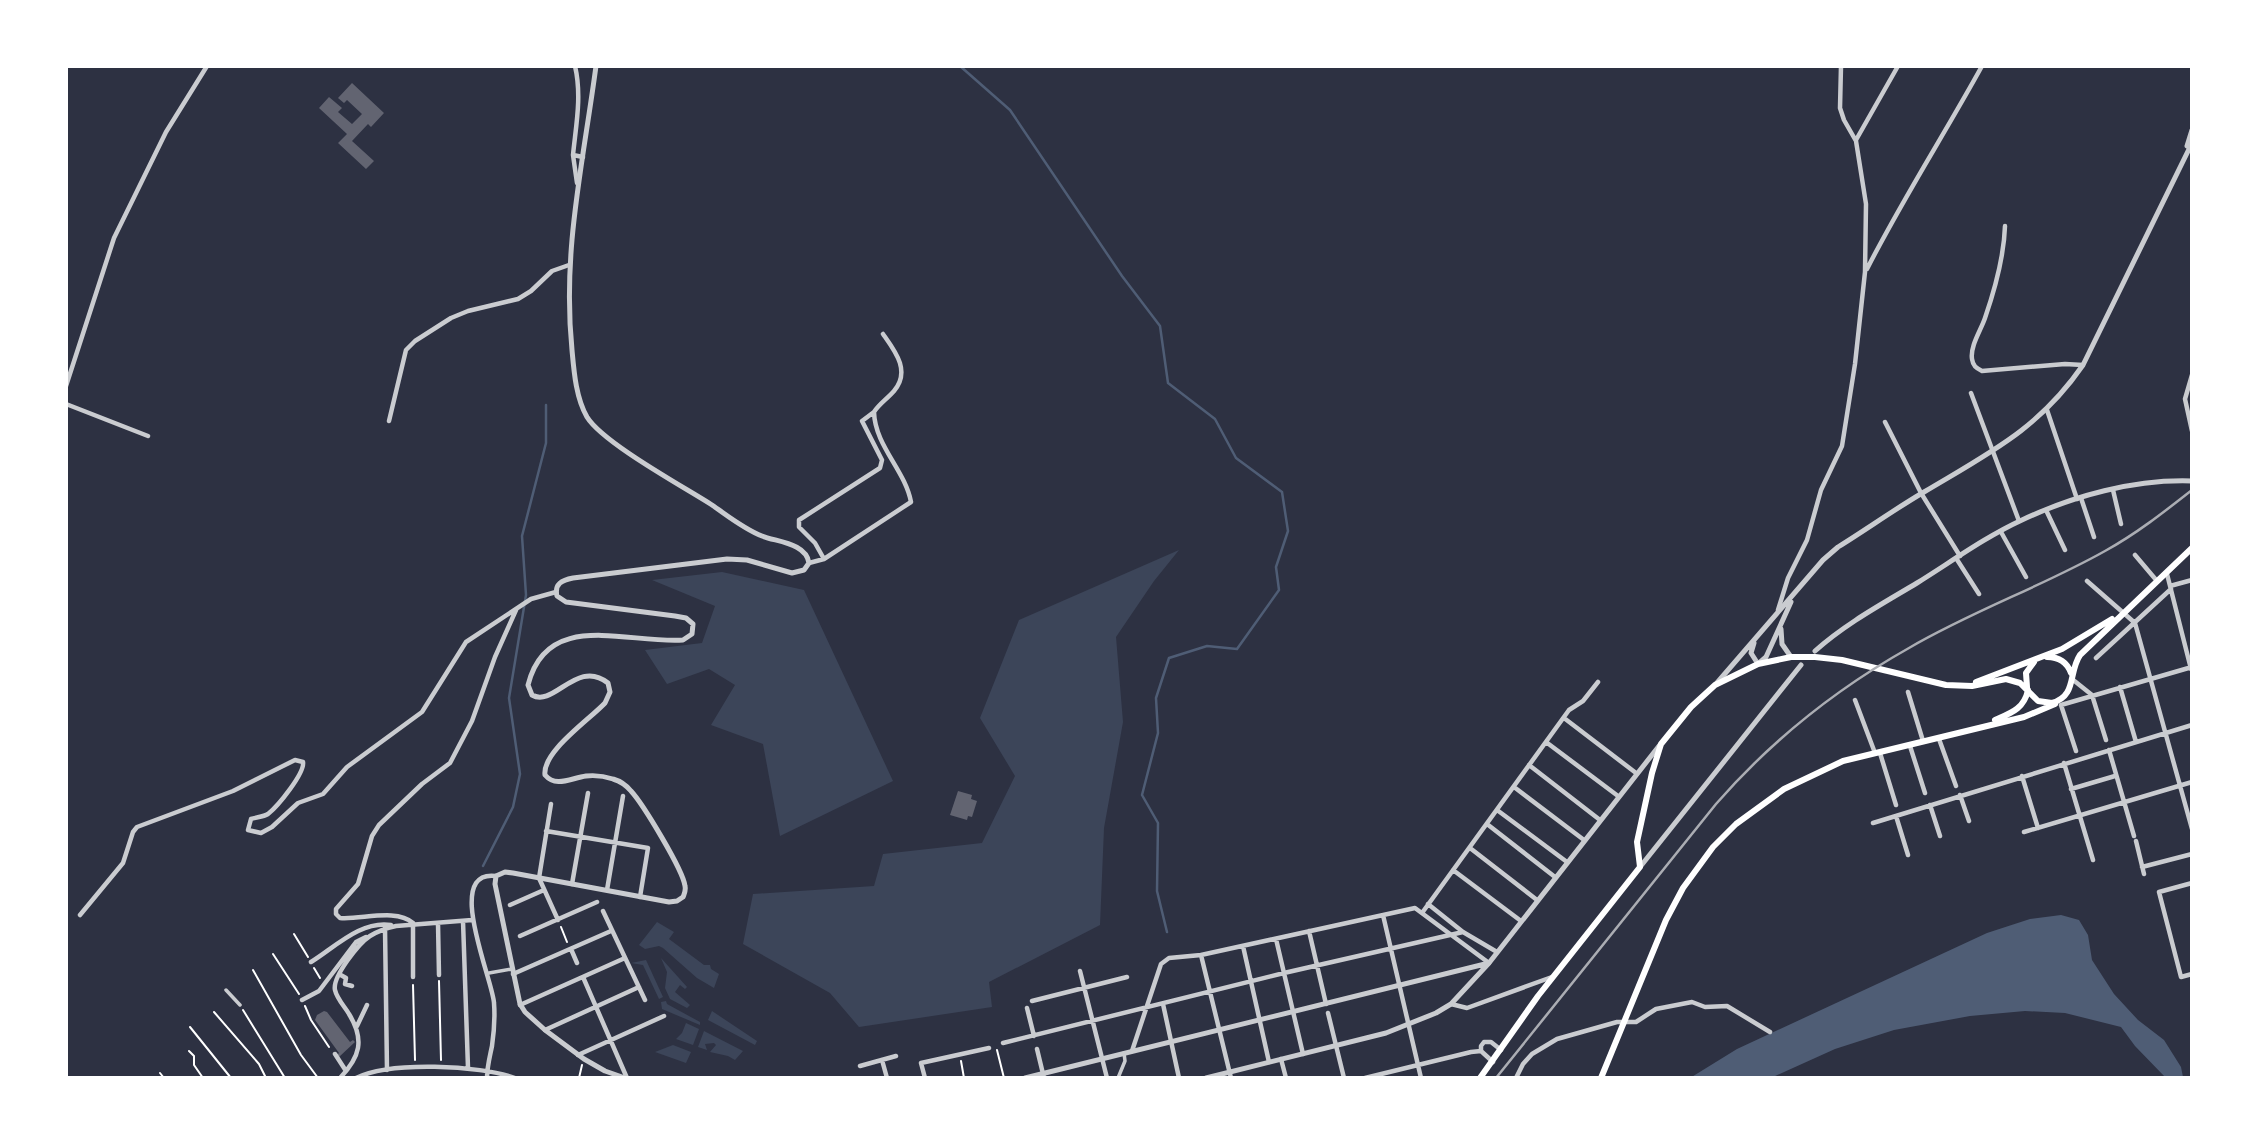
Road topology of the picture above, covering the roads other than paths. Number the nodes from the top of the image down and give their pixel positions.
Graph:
1 (207, 66) edge
2 (575, 66) edge
3 (596, 66) edge
4 (1841, 66) edge
5 (1898, 66) edge
6 (1982, 66) edge
7 (2192, 130) edge
8 (1856, 141) junction
9 (2192, 143) edge
10 (2185, 153) junction
11 (573, 155) junction
12 (583, 157) junction
13 (577, 183) junction
14 (2005, 226) dead end
15 (569, 265) junction
16 (1865, 272) junction
17 (883, 334) dead end
18 (2084, 365) junction
19 (2192, 375) edge
20 (66, 386) edge
21 (1970, 393) dead end
22 (66, 404) edge
23 (2047, 410) junction
24 (874, 412) junction
25 (389, 421) dead end
26 (1885, 422) dead end
27 (2192, 431) edge
28 (877, 435) junction
29 (148, 436) dead end
30 (871, 440) junction
31 (1992, 452) junction
32 (2191, 480) edge
33 (2113, 490) junction
34 (1921, 493) junction
35 (2079, 498) junction
36 (2046, 510) junction
37 (2019, 521) junction
38 (2121, 524) dead end
39 (2001, 532) junction
40 (2094, 537) dead end
41 (2192, 548) edge
42 (2065, 550) dead end
43 (2135, 555) dead end
44 (1958, 557) junction
45 (824, 559) junction
46 (809, 563) junction
47 (2166, 574) junction
48 (2026, 577) dead end
49 (2192, 580) edge
50 (2087, 582) dead end
51 (2158, 582) junction
52 (2170, 587) junction
53 (556, 592) junction
54 (1979, 594) dead end
55 (1793, 596) junction
56 (517, 610) junction
57 (1777, 613) junction
58 (2122, 613) junction
59 (2136, 623) junction
60 (1781, 625) junction
61 (1755, 638) junction
62 (1815, 651) dead end
63 (1791, 657) junction
64 (2046, 657) junction
65 (2096, 658) dead end
66 (2036, 661) junction
67 (1758, 664) junction
68 (1801, 664) dead end
69 (2191, 668) edge
70 (2072, 677) junction
71 (2152, 678) junction
72 (1598, 682) dead end
73 (1715, 685) junction
74 (1957, 685) junction
75 (2120, 687) junction
76 (2028, 690) junction
77 (1908, 692) dead end
78 (2092, 695) junction
79 (1856, 700) dead end
80 (2060, 703) junction
81 (1564, 718) junction
82 (2192, 725) edge
83 (1984, 726) junction
84 (2166, 733) junction
85 (1939, 738) junction
86 (2106, 740) dead end
87 (1546, 742) junction
88 (1924, 742) junction
89 (2136, 742) junction
90 (1661, 744) junction
91 (1910, 746) junction
92 (2109, 750) junction
93 (2076, 751) dead end
94 (1878, 753) junction
95 (2064, 763) junction
96 (1530, 765) junction
97 (1636, 773) junction
98 (2022, 776) junction
99 (2115, 776) junction
100 (2192, 782) edge
101 (2180, 785) junction
102 (1956, 786) dead end
103 (1514, 787) junction
104 (2071, 789) junction
105 (588, 793) dead end
106 (1925, 793) dead end
107 (1960, 795) junction
108 (623, 796) dead end
109 (1618, 796) junction
110 (2124, 802) junction
111 (551, 804) dead end
112 (1896, 804) dead end
113 (1930, 805) junction
114 (1497, 810) junction
115 (2078, 815) junction
116 (1896, 816) junction
117 (1600, 820) junction
118 (1969, 821) dead end
119 (1873, 823) dead end
120 (1487, 824) junction
121 (2038, 828) junction
122 (2192, 829) edge
123 (546, 831) junction
124 (2024, 832) dead end
125 (580, 836) junction
126 (1940, 836) dead end
127 (1584, 841) junction
128 (615, 842) junction
129 (1469, 848) junction
130 (2192, 854) edge
131 (1908, 855) dead end
132 (2093, 860) dead end
133 (1567, 862) junction
134 (1640, 867) junction
135 (2142, 867) junction
136 (1453, 870) junction
137 (2144, 874) dead end
138 (496, 876) junction
139 (1555, 877) junction
140 (539, 878) junction
141 (2192, 883) edge
142 (572, 884) junction
143 (544, 890) junction
144 (607, 890) junction
145 (640, 897) junction
146 (1537, 900) junction
147 (597, 902) dead end
148 (1428, 904) junction
149 (510, 905) dead end
150 (603, 911) dead end
151 (1422, 913) junction
152 (80, 915) dead end
153 (1383, 915) junction
154 (472, 920) junction
155 (558, 920) junction
156 (463, 921) junction
157 (1521, 922) junction
158 (413, 923) junction
159 (438, 923) junction
160 (396, 926) junction
161 (385, 928) junction
162 (611, 931) junction
163 (1309, 932) junction
164 (1463, 932) junction
165 (1450, 934) junction
166 (370, 936) junction
167 (520, 936) dead end
168 (1276, 939) junction
169 (1243, 946) junction
170 (570, 949) junction
171 (1392, 949) junction
172 (1497, 952) junction
173 (1201, 955) junction
174 (625, 958) junction
175 (311, 962) dead end
176 (577, 963) dead end
177 (1489, 963) junction
178 (1317, 966) junction
179 (1080, 971) dead end
180 (513, 972) junction
181 (489, 973) junction
182 (1284, 973) junction
183 (339, 974) junction
184 (2192, 974) edge
185 (439, 975) road end
186 (1554, 976) junction
187 (413, 977) road end
188 (583, 977) junction
189 (1127, 977) dead end
190 (1251, 982) junction
191 (1401, 985) junction
192 (352, 986) dead end
193 (639, 987) junction
194 (1084, 988) junction
195 (226, 990) dead end
196 (1211, 992) junction
197 (302, 1000) dead end
198 (645, 1000) dead end
199 (1032, 1001) dead end
200 (1163, 1004) junction
201 (1326, 1004) junction
202 (1451, 1004) junction
203 (240, 1005) road end
204 (367, 1005) dead end
205 (520, 1005) junction
206 (596, 1006) junction
207 (1027, 1008) dead end
208 (1147, 1008) junction
209 (1293, 1012) junction
210 (1328, 1013) dead end
211 (664, 1016) dead end
212 (1258, 1020) junction
213 (1093, 1021) junction
214 (1409, 1024) junction
215 (356, 1027) junction
216 (545, 1030) junction
217 (1219, 1030) junction
218 (1770, 1032) dead end
219 (1034, 1036) junction
220 (611, 1040) junction
221 (1172, 1041) junction
222 (1003, 1044) dead end
223 (1336, 1046) junction
224 (989, 1048) dead end
225 (1037, 1049) dead end
226 (1132, 1051) junction
227 (1482, 1051) junction
228 (1501, 1051) junction
229 (1124, 1053) junction
230 (335, 1054) dead end
231 (1303, 1054) junction
232 (578, 1055) junction
233 (896, 1056) dead end
234 (1102, 1059) junction
235 (1281, 1059) junction
236 (882, 1060) junction
237 (1269, 1062) junction
238 (1493, 1062) junction
239 (1418, 1064) junction
240 (860, 1066) dead end
241 (468, 1068) junction
242 (405, 1069) junction
243 (387, 1070) junction
244 (487, 1070) junction
245 (346, 1071) junction
246 (1230, 1074) edge
247 (1043, 1075) edge
248 (406, 1076) edge
249 (1481, 1076) edge
250 (340, 1077) edge
251 (356, 1077) edge
252 (487, 1077) edge
253 (515, 1077) edge
254 (626, 1077) edge
255 (887, 1077) edge
256 (925, 1077) edge
257 (1025, 1077) edge
258 (1107, 1077) edge
259 (1118, 1077) edge
260 (1180, 1077) edge
261 (1206, 1077) edge
262 (1286, 1077) edge
263 (1343, 1077) edge
264 (1365, 1077) edge
265 (1421, 1077) edge
266 (1473, 1077) edge
267 (1516, 1077) edge
268 (1601, 1077) edge

1 - 20 street
2 - 11 street
3 - 12 street
4 - 8 street
5 - 8 street
6 - 16 street
7 - 10 street
8 - 16 street
9 - 10 street
10 - 18 street
11 - 12 street
11 - 13 street
12 - 13 street
13 - 15 street
14 - 18 street
15 - 25 street
15 - 46 street
16 - 57 street
17 - 24 street
18 - 23 street
19 - 27 street
21 - 31 street
22 - 29 street
23 - 31 street
23 - 35 street
24 - 28 street
24 - 30 street
26 - 34 street
28 - 30 street
28 - 45 street
30 - 45 street
31 - 34 street
31 - 37 street
32 - 33 street
33 - 35 street
33 - 38 street
34 - 44 street
34 - 55 street
35 - 36 street
35 - 40 street
36 - 37 street
36 - 42 street
37 - 39 street
39 - 44 street
39 - 48 street
41 - 47 main road
43 - 51 street
44 - 54 street
44 - 62 street
45 - 46 street
46 - 53 street
47 - 51 main road
47 - 52 street
49 - 52 street
50 - 58 street
51 - 58 main road
52 - 59 street
52 - 69 street
53 - 56 street
53 - 145 street
55 - 57 street
55 - 60 street
56 - 152 street
56 - 158 street
57 - 61 street
58 - 59 street
58 - 64 main road
58 - 70 main road
59 - 65 street
59 - 71 street
60 - 63 street
60 - 67 street
61 - 67 street
61 - 73 street
63 - 67 main road
63 - 74 main road
64 - 66 main road
64 - 70 main road
66 - 74 main road
66 - 76 main road
67 - 73 main road
68 - 134 street
69 - 71 street
70 - 78 street
70 - 80 main road
71 - 75 street
71 - 84 street
72 - 81 street
73 - 90 main road
74 - 76 main road
75 - 78 street
75 - 89 street
76 - 80 main road
76 - 83 main road
77 - 88 street
78 - 80 street
78 - 86 street
79 - 94 street
80 - 83 main road
80 - 93 street
81 - 87 street
81 - 97 street
82 - 84 street
83 - 85 main road
84 - 89 street
84 - 101 street
85 - 88 main road
85 - 102 street
87 - 96 street
87 - 109 street
88 - 91 main road
89 - 92 street
90 - 97 street
90 - 134 main road
91 - 94 main road
91 - 106 street
92 - 95 street
92 - 99 street
94 - 112 street
94 - 268 main road
95 - 98 street
95 - 104 street
96 - 103 street
96 - 117 street
97 - 109 street
98 - 107 street
98 - 121 street
99 - 104 street
99 - 110 street
100 - 101 street
101 - 110 street
101 - 122 street
103 - 114 street
103 - 127 street
104 - 115 street
105 - 125 street
107 - 113 street
107 - 118 street
108 - 128 street
109 - 117 street
110 - 115 street
110 - 135 street
111 - 123 street
113 - 116 street
113 - 126 street
114 - 120 street
114 - 133 street
115 - 121 street
115 - 132 street
116 - 119 street
116 - 131 street
117 - 127 street
120 - 129 street
120 - 139 street
121 - 124 street
123 - 125 street
123 - 140 street
125 - 128 street
125 - 142 street
127 - 133 street
128 - 144 street
128 - 145 street
129 - 136 street
129 - 146 street
130 - 135 street
133 - 139 street
134 - 186 main road
135 - 137 street
136 - 148 street
136 - 157 street
138 - 140 street
138 - 154 street
138 - 180 street
139 - 146 street
140 - 142 street
140 - 143 street
141 - 184 street
142 - 144 street
143 - 149 street
143 - 155 street
144 - 145 street
146 - 157 street
147 - 155 street
148 - 151 street
148 - 164 street
150 - 162 street
151 - 153 street
151 - 165 street
153 - 163 street
153 - 171 street
154 - 156 street
154 - 181 street
155 - 167 street
156 - 159 street
156 - 241 street
157 - 172 street
158 - 159 street
158 - 160 street
158 - 187 street
159 - 185 street
160 - 161 street
160 - 175 street
161 - 166 street
161 - 243 street
162 - 170 street
162 - 174 street
163 - 168 street
163 - 178 street
164 - 165 street
164 - 172 street
165 - 171 street
165 - 177 street
166 - 183 street
166 - 197 street
168 - 169 street
168 - 182 street
169 - 173 street
169 - 190 street
170 - 176 street
170 - 180 street
171 - 178 street
171 - 191 street
172 - 177 street
173 - 196 street
173 - 208 street
174 - 188 street
174 - 193 street
177 - 191 street
177 - 202 street
178 - 182 street
178 - 201 street
179 - 194 street
180 - 181 street
180 - 205 street
181 - 244 street
182 - 190 street
182 - 209 street
183 - 192 street
183 - 215 street
186 - 202 street
186 - 228 main road
188 - 205 street
188 - 206 street
189 - 194 street
190 - 196 street
190 - 212 street
191 - 201 street
191 - 214 street
193 - 198 street
193 - 206 street
194 - 199 street
194 - 213 street
195 - 203 street
196 - 200 street
196 - 217 street
200 - 208 street
200 - 221 street
201 - 209 street
202 - 214 street
204 - 215 street
205 - 216 street
206 - 216 street
206 - 220 street
207 - 219 street
208 - 213 street
208 - 226 street
209 - 212 street
209 - 231 street
210 - 223 street
211 - 220 street
212 - 217 street
212 - 237 street
213 - 219 street
213 - 234 street
214 - 223 street
214 - 239 street
215 - 245 street
216 - 232 street
217 - 221 street
217 - 246 street
218 - 267 street
219 - 222 street
220 - 232 street
220 - 254 street
221 - 226 street
221 - 260 street
223 - 231 street
223 - 263 street
224 - 256 street
225 - 247 street
226 - 229 street
227 - 228 street
227 - 238 street
227 - 239 street
228 - 238 main road
229 - 234 street
229 - 259 street
230 - 245 street
231 - 235 street
232 - 254 street
233 - 236 street
234 - 247 street
234 - 258 street
235 - 237 street
235 - 262 street
236 - 240 street
236 - 255 street
237 - 246 street
238 - 249 main road
239 - 264 street
239 - 265 street
241 - 242 street
241 - 244 street
242 - 243 street
242 - 248 street
243 - 251 street
244 - 252 street
244 - 253 street
245 - 250 street
246 - 261 street
247 - 257 street
249 - 266 street

